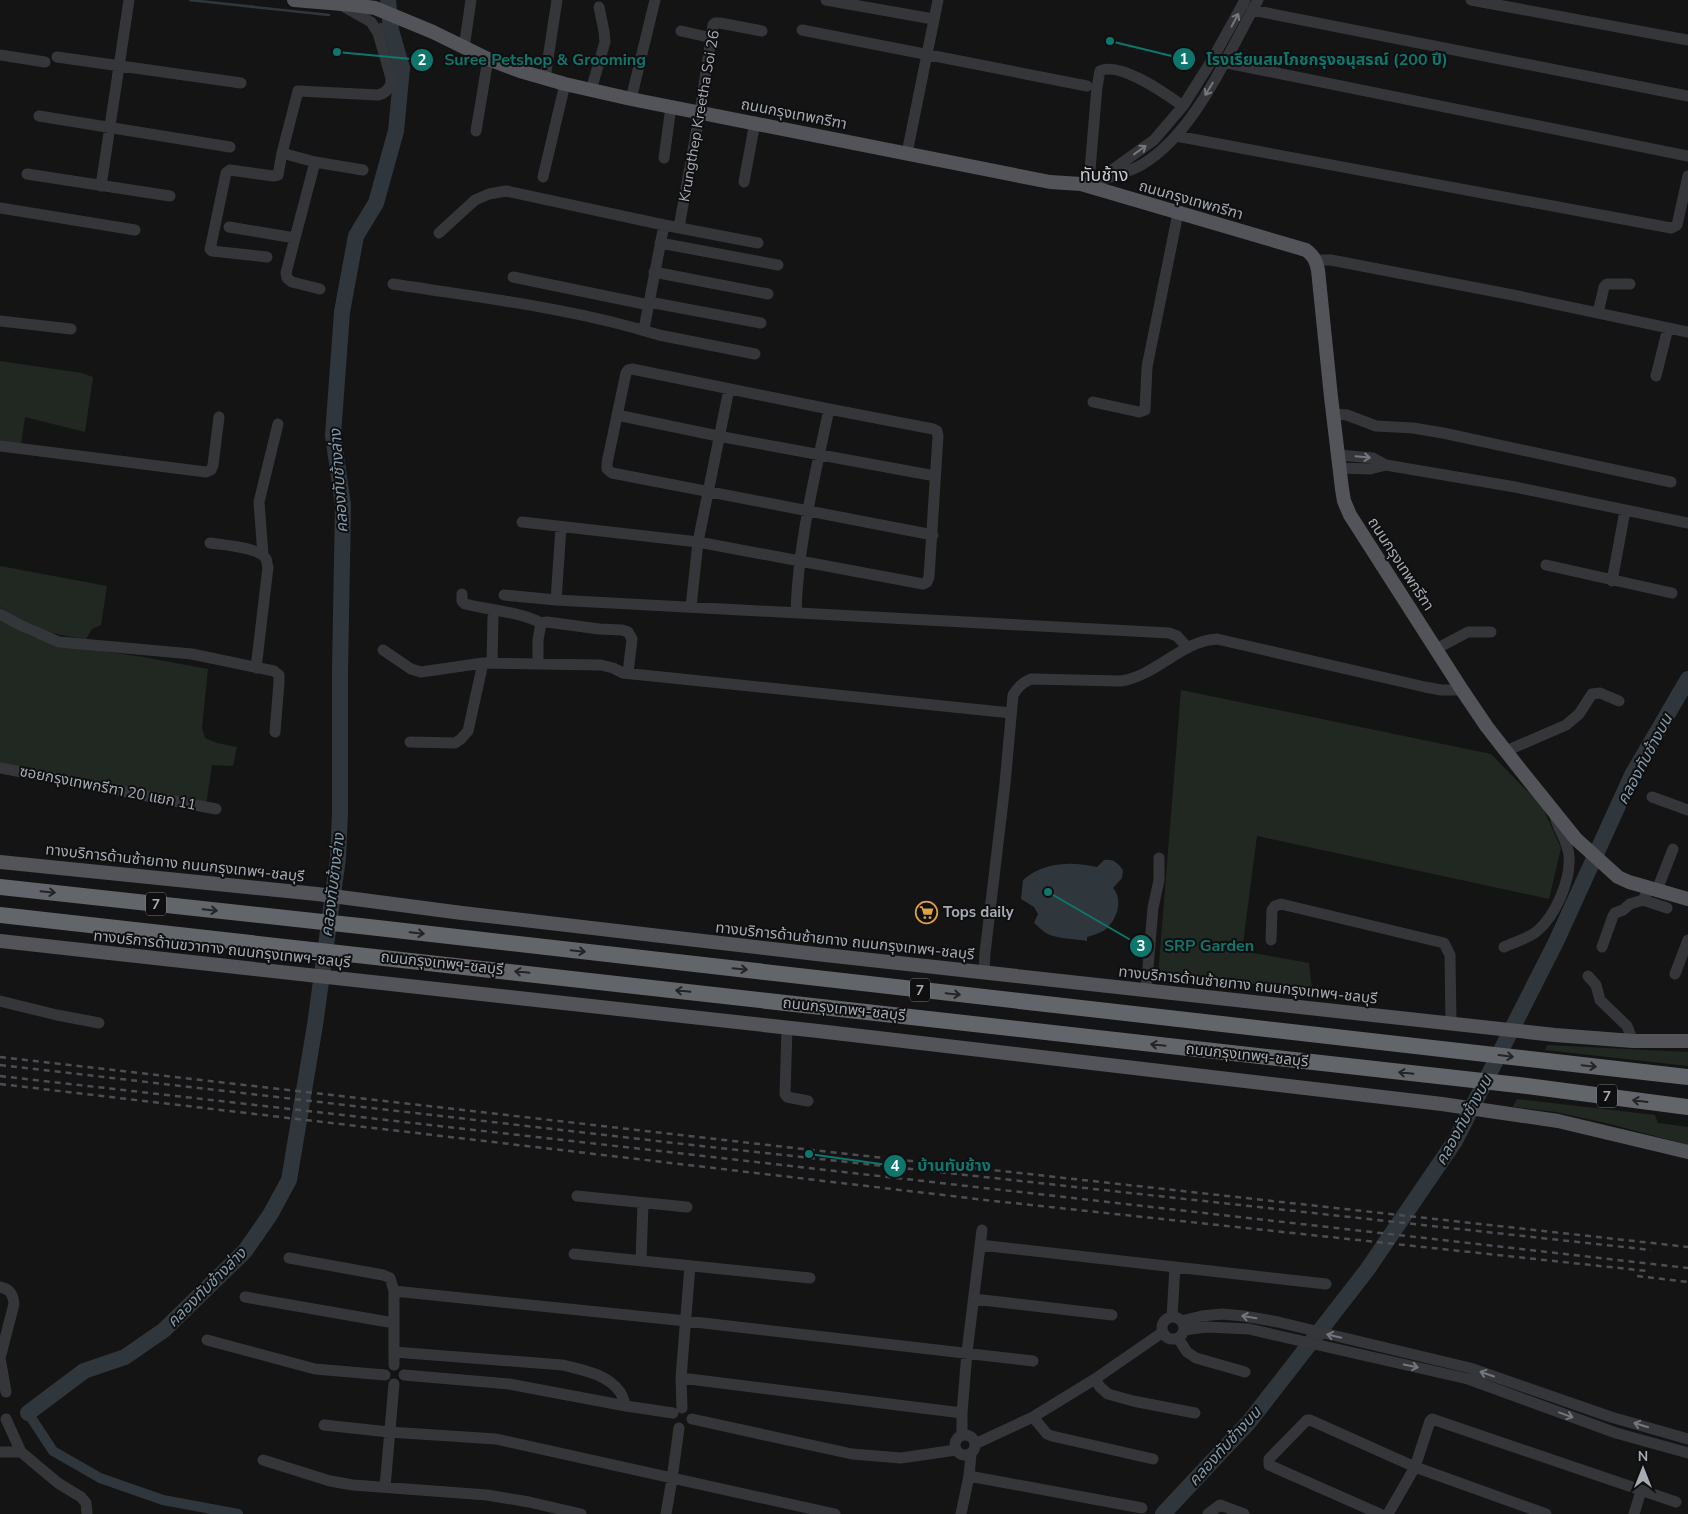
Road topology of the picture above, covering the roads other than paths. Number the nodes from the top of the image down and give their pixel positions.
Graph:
1 (294, 0) edge
2 (471, 0) edge
3 (557, 0) edge
4 (655, 0) edge
5 (826, 0) edge
6 (938, 0) edge
7 (1245, 0) edge
8 (1471, 0) edge
9 (316, 1) edge
10 (128, 2) edge
11 (339, 4) junction
12 (1255, 5) edge
13 (599, 7) dead end
14 (933, 19) junction
15 (802, 30) dead end
16 (681, 31) dead end
17 (762, 31) dead end
18 (712, 38) junction
19 (1688, 40) edge
20 (464, 48) junction
21 (926, 54) junction
22 (0, 55) edge
23 (57, 57) dead end
24 (488, 59) junction
25 (1212, 60) junction
26 (46, 62) dead end
27 (1224, 64) junction
28 (119, 66) junction
29 (545, 78) junction
30 (241, 82) dead end
31 (565, 84) junction
32 (1087, 86) dead end
33 (592, 90) junction
34 (1688, 96) edge
35 (631, 99) junction
36 (1183, 106) junction
37 (671, 107) junction
38 (700, 112) junction
39 (39, 116) dead end
40 (755, 122) junction
41 (110, 127) junction
42 (476, 131) dead end
43 (1176, 136) junction
44 (230, 147) dead end
45 (282, 153) junction
46 (907, 153) junction
47 (1688, 156) edge
48 (664, 158) dead end
49 (315, 162) junction
50 (363, 170) dead end
51 (27, 174) dead end
52 (1688, 176) edge
53 (543, 177) dead end
54 (1090, 181) junction
55 (744, 182) dead end
56 (101, 186) junction
57 (170, 196) dead end
58 (1686, 201) edge
59 (0, 208) edge
60 (1178, 213) junction
61 (664, 225) junction
62 (230, 227) dead end
63 (679, 227) junction
64 (135, 230) dead end
65 (439, 233) dead end
66 (295, 238) junction
67 (660, 243) junction
68 (758, 243) dead end
69 (267, 257) dead end
70 (1316, 260) junction
71 (778, 265) dead end
72 (654, 272) junction
73 (513, 277) dead end
74 (393, 284) dead end
75 (1630, 284) dead end
76 (320, 289) dead end
77 (768, 294) dead end
78 (649, 304) junction
79 (1598, 313) junction
80 (0, 321) edge
81 (761, 323) dead end
82 (1668, 328) junction
83 (644, 329) junction
84 (71, 330) dead end
85 (1688, 332) edge
86 (755, 354) dead end
87 (1656, 376) dead end
88 (728, 389) junction
89 (1093, 402) dead end
90 (829, 410) junction
91 (1333, 414) junction
92 (617, 415) junction
93 (219, 417) dead end
94 (278, 424) dead end
95 (718, 436) junction
96 (0, 446) edge
97 (820, 454) junction
98 (1339, 462) junction
99 (935, 476) junction
100 (1671, 482) dead end
101 (708, 490) junction
102 (808, 510) junction
103 (1625, 511) junction
104 (522, 522) dead end
105 (1688, 523) edge
106 (561, 527) junction
107 (933, 536) junction
108 (698, 542) junction
109 (210, 543) dead end
110 (263, 555) junction
111 (800, 560) junction
112 (1546, 565) dead end
113 (1612, 580) junction
114 (1672, 593) dead end
115 (462, 594) dead end
116 (504, 595) dead end
117 (556, 600) junction
118 (691, 607) junction
119 (796, 612) junction
120 (0, 614) edge
121 (493, 617) dead end
122 (541, 623) junction
123 (1490, 632) dead end
124 (1188, 648) junction
125 (1436, 649) junction
126 (383, 650) dead end
127 (488, 663) junction
128 (538, 664) junction
129 (256, 668) junction
130 (628, 673) junction
131 (1462, 690) junction
132 (1619, 702) dead end
133 (1011, 714) junction
134 (275, 732) dead end
135 (410, 742) dead end
136 (1506, 751) junction
137 (0, 768) edge
138 (1652, 798) dead end
139 (216, 809) dead end
140 (1688, 810) edge
141 (1554, 812) junction
142 (1673, 849) dead end
143 (1159, 858) dead end
144 (0, 862) edge
145 (0, 887) edge
146 (1650, 893) junction
147 (1688, 899) edge
148 (1667, 908) dead end
149 (0, 915) edge
150 (1271, 940) dead end
151 (1688, 940) edge
152 (0, 941) edge
153 (1504, 947) dead end
154 (1602, 947) dead end
155 (984, 972) junction
156 (1676, 974) dead end
157 (1588, 976) dead end
158 (1146, 991) junction
159 (0, 1001) edge
160 (99, 1023) dead end
161 (1450, 1024) junction
162 (787, 1028) junction
163 (1633, 1041) junction
164 (1688, 1041) edge
165 (1688, 1077) edge
166 (808, 1101) dead end
167 (1688, 1107) edge
168 (1688, 1152) edge
169 (577, 1196) dead end
170 (643, 1202) junction
171 (687, 1207) dead end
172 (982, 1230) dead end
173 (980, 1244) junction
174 (574, 1254) dead end
175 (288, 1258) dead end
176 (640, 1261) junction
177 (690, 1266) junction
178 (1175, 1267) junction
179 (810, 1278) dead end
180 (1326, 1284) dead end
181 (0, 1287) edge
182 (394, 1290) junction
183 (245, 1296) dead end
184 (974, 1300) junction
185 (1112, 1315) dead end
186 (686, 1321) junction
187 (1278, 1322) junction
188 (394, 1323) junction
189 (1179, 1327) junction
190 (1163, 1332) junction
191 (1276, 1334) junction
192 (207, 1340) dead end
193 (394, 1352) junction
194 (968, 1352) junction
195 (0, 1358) edge
196 (1033, 1361) dead end
197 (394, 1365) junction
198 (1446, 1368) junction
199 (1245, 1372) dead end
200 (385, 1375) junction
201 (404, 1375) junction
202 (681, 1378) junction
203 (1095, 1379) junction
204 (394, 1384) junction
205 (6, 1392) dead end
206 (626, 1406) junction
207 (677, 1410) junction
208 (962, 1413) junction
209 (1195, 1413) dead end
210 (1611, 1416) junction
211 (1033, 1417) junction
212 (6, 1420) dead end
213 (692, 1420) junction
214 (324, 1425) dead end
215 (679, 1428) junction
216 (1607, 1430) junction
217 (389, 1432) junction
218 (962, 1435) junction
219 (1688, 1439) edge
220 (973, 1449) junction
221 (956, 1450) junction
222 (0, 1452) edge
223 (22, 1452) junction
224 (1688, 1453) edge
225 (1153, 1458) dead end
226 (262, 1460) dead end
227 (1415, 1467) junction
228 (969, 1476) junction
229 (672, 1479) junction
230 (385, 1487) junction
231 (1641, 1490) junction
232 (1676, 1502) dead end
233 (1142, 1508) dead end
234 (87, 1514) edge
235 (581, 1514) edge
236 (666, 1514) edge
237 (835, 1514) edge
238 (961, 1514) edge
239 (1208, 1514) edge
240 (1244, 1514) edge
241 (1380, 1514) edge
242 (1388, 1514) edge
243 (1546, 1514) edge
244 (1634, 1514) edge

1 - 9 main road, ถนนกรุงเทพกรีฑา
2 - 20 street
3 - 29 street
4 - 35 street
5 - 14 street
6 - 14 street
25 -> 7 street
8 - 19 street
9 - 11 main road, ถนนกรุงเทพกรีฑา
10 - 28 street
11 - 20 main road, ถนนกรุงเทพกรีฑา
11 - 45 street
12 - 27 street
12 - 34 street
13 - 33 street
14 - 21 street
15 - 21 street
16 - 18 street
17 - 18 street, Krungthep Kreetha Soi 26
18 - 38 street, Krungthep Kreetha Soi 26
20 - 24 main road, ถนนกรุงเทพกรีฑา
21 - 32 street
21 - 46 street
22 - 26 street
23 - 28 street
24 - 29 main road, ถนนกรุงเทพกรีฑา
24 - 42 street
25 - 27 street
25 - 36 street
27 -> 43 street
27 - 47 street
28 - 30 street
28 - 41 street
29 - 31 main road, ถนนกรุงเทพกรีฑา
31 - 33 main road, ถนนกรุงเทพกรีฑา
31 - 53 street
33 - 35 main road, ถนนกรุงเทพกรีฑา
35 - 37 main road, ถนนกรุงเทพกรีฑา
54 -> 36 street
36 - 54 street
37 - 38 main road, ถนนกรุงเทพกรีฑา
37 - 48 street
38 - 40 main road, ถนนกรุงเทพกรีฑา
38 - 63 street, Krungthep Kreetha Soi 26
39 - 41 street
40 - 46 main road, ถนนกรุงเทพกรีฑา
40 - 55 street
41 - 44 street
41 - 56 street
43 - 54 street
43 - 58 street
45 - 49 street
45 - 69 street
46 - 54 main road, ถนนกรุงเทพกรีฑา
49 - 50 street
49 - 66 street
51 - 56 street
52 - 58 street
54 - 60 main road, ถนนกรุงเทพกรีฑา
56 - 57 street
59 - 64 street
60 - 70 main road, ถนนกรุงเทพกรีฑา
60 - 89 street
61 - 63 street
61 - 65 street
61 - 67 street
62 - 66 street
63 - 68 street
66 - 76 street
67 - 71 street
67 - 72 street
70 - 79 street
70 - 91 main road, ถนนกรุงเทพกรีฑา
72 - 77 street
72 - 78 street
73 - 78 street
74 - 83 street
75 - 79 street
78 - 81 street
78 - 83 street
79 - 82 street
80 - 84 street
82 - 85 street
82 - 87 street
83 - 86 street
88 - 90 street
88 - 92 street
88 - 95 street
90 - 97 street
90 - 99 street
91 - 98 main road, ถนนกรุงเทพกรีฑา
91 - 100 street
92 - 95 street
92 - 101 street
93 - 96 street
94 - 110 street
95 - 97 street
95 - 101 street
97 - 99 street
97 - 102 street
98 - 103 street
98 - 125 main road, ถนนกรุงเทพกรีฑา
99 - 107 street
101 - 102 street
101 - 108 street
102 - 107 street
102 - 111 street
103 - 105 street
103 - 113 street
104 - 106 street
106 - 108 street
106 - 117 street
107 - 111 street
108 - 111 street
108 - 118 street
109 - 110 street
110 - 129 street
111 - 119 street
112 - 113 street
113 - 114 street
115 - 122 street
116 - 117 street
117 - 118 street
118 - 119 street
119 - 124 street
120 - 129 street
121 - 127 street
122 - 128 street
122 - 130 street
123 - 125 street
124 - 131 street
124 - 133 street
125 - 131 main road, ถนนกรุงเทพกรีฑา
126 - 127 street
127 - 128 street
127 - 135 street
128 - 130 street
129 - 134 street
130 - 133 street
131 - 136 main road, ถนนกรุงเทพกรีฑา
132 - 136 street
133 - 155 street
136 - 141 main road, ถนนกรุงเทพกรีฑา
137 - 139 street, ซอยกรุงเทพกรีฑา 20 แยก 11
138 - 140 street
141 - 146 main road, ถนนกรุงเทพกรีฑา
141 - 153 street
142 - 146 street
143 - 158 street
144 - 155 main road, ทางบริการด้านซ้ายทาง ถนนกรุงเทพฯ-ชลบุรี
145 -> 165 highway, ถนนกรุงเทพฯ-ชลบุรี / 7
146 - 147 main road, ถนนกรุงเทพกรีฑา
146 - 148 street
146 - 154 street
167 -> 149 highway, ถนนกรุงเทพฯ-ชลบุรี / 7
150 - 161 street
151 - 156 street
152 - 162 main road, ทางบริการด้านขวาทาง ถนนกรุงเทพฯ-ชลบุรี
155 - 158 main road, ทางบริการด้านซ้ายทาง ถนนกรุงเทพฯ-ชลบุรี
157 - 163 street
158 - 161 main road, ทางบริการด้านซ้ายทาง ถนนกรุงเทพฯ-ชลบุรี
159 - 160 street
161 - 163 main road, ทางบริการด้านซ้ายทาง ถนนกรุงเทพฯ-ชลบุรี
162 - 166 street
162 - 168 main road, ทางบริการด้านขวาทาง ถนนกรุงเทพฯ-ชลบุรี
163 - 164 main road, ทางบริการด้านซ้ายทาง ถนนกรุงเทพฯ-ชลบุรี
169 - 170 street
170 - 171 street
170 - 176 street
172 - 173 street
173 - 178 street
173 - 184 street
174 - 176 street
175 - 182 street
176 - 177 street
177 - 179 street
177 - 186 street
178 - 180 street
178 - 189 street
181 - 195 street
182 - 186 street
182 - 188 street
183 - 188 street
184 - 185 street
184 - 194 street
186 - 194 street
186 - 202 street
187 -> 189 street
187 - 191 street
198 -> 187 street
188 - 193 street
189 - 190 street
189 - 190 street
189 - 191 street
189 - 199 street
190 - 203 street
191 -> 198 street
192 - 200 street
193 - 197 street
193 - 206 street
194 - 196 street
194 - 208 street
195 - 205 street
197 - 200 street
197 - 201 street
210 -> 198 street
198 -> 216 street
200 - 204 street
201 - 204 street
201 - 206 street
202 - 207 street
202 - 208 street
203 - 209 street
203 - 211 street
204 - 217 street
206 - 207 street
207 - 213 street
207 - 215 street
208 - 218 street
210 - 216 street
219 -> 210 street
211 - 220 street
211 - 225 street
212 - 223 street
213 - 215 street
213 - 221 street
214 - 217 street
215 - 229 street
216 - 224 street
217 - 229 street
217 - 230 street
218 - 220 street
218 - 221 street
220 - 221 street
220 - 228 street
222 - 223 street
223 - 234 street
226 - 230 street
227 - 231 street
227 - 241 street
227 - 242 street
227 - 243 street
228 - 233 street
228 - 238 street
229 - 236 street
229 - 237 street
230 - 235 street
231 - 232 street
231 - 244 street
239 - 240 street

